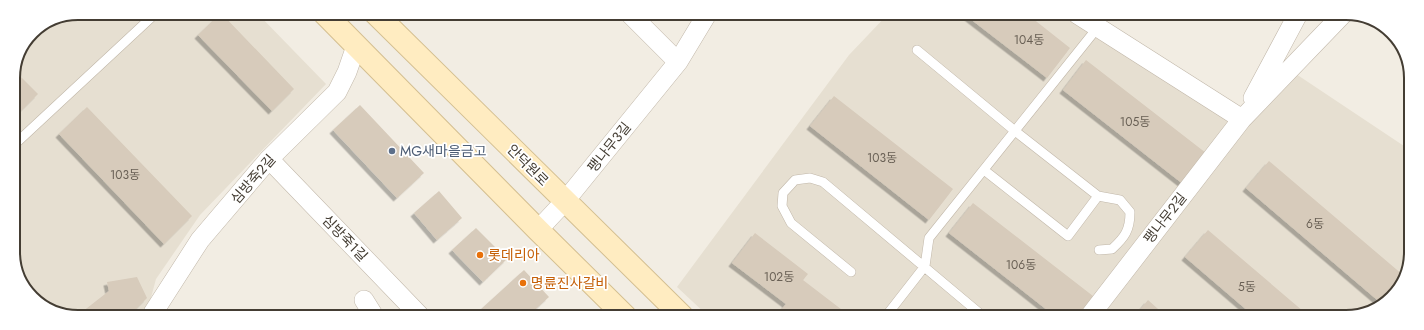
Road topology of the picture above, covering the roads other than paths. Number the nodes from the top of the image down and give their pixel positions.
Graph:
1 (148, 20) edge
2 (331, 20) edge
3 (382, 20) edge
4 (636, 20) edge
5 (703, 20) edge
6 (1087, 20) edge
7 (1295, 20) edge
8 (1337, 20) edge
9 (1098, 27) junction
10 (356, 46) junction
11 (917, 50) dead end
12 (678, 62) junction
13 (1242, 118) junction
14 (1015, 131) junction
15 (20, 139) edge
16 (269, 159) junction
17 (984, 170) junction
18 (1098, 196) junction
19 (565, 201) junction
20 (538, 230) junction
21 (1099, 250) dead end
22 (925, 266) junction
23 (851, 272) dead end
24 (364, 300) dead end
25 (155, 310) edge
26 (370, 310) edge
27 (414, 310) edge
28 (619, 310) edge
29 (676, 310) edge
30 (891, 310) edge
31 (976, 310) edge
32 (1094, 310) edge

1 - 15 lane
2 - 10 street
3 - 19 street, 안덕원로
4 - 12 street
5 - 12 street, 팽나무3길
6 - 9 street
7 - 13 street, 팽나무2길
8 - 13 street, 팽나무2길
9 - 13 street
9 - 14 lane
10 - 16 street, 심방죽2길
10 - 20 street
11 - 14 lane
12 - 19 street, 팽나무3길
13 - 32 street, 팽나무2길
14 - 17 lane
14 - 18 lane
16 - 25 street, 심방죽2길
16 - 27 street, 심방죽1길
17 - 18 lane
17 - 22 lane
18 - 21 lane
19 - 20 street, 팽나무3길
19 - 29 street, 안덕원로
20 - 28 street
22 - 23 lane
22 - 30 lane
22 - 31 lane
24 - 26 street

